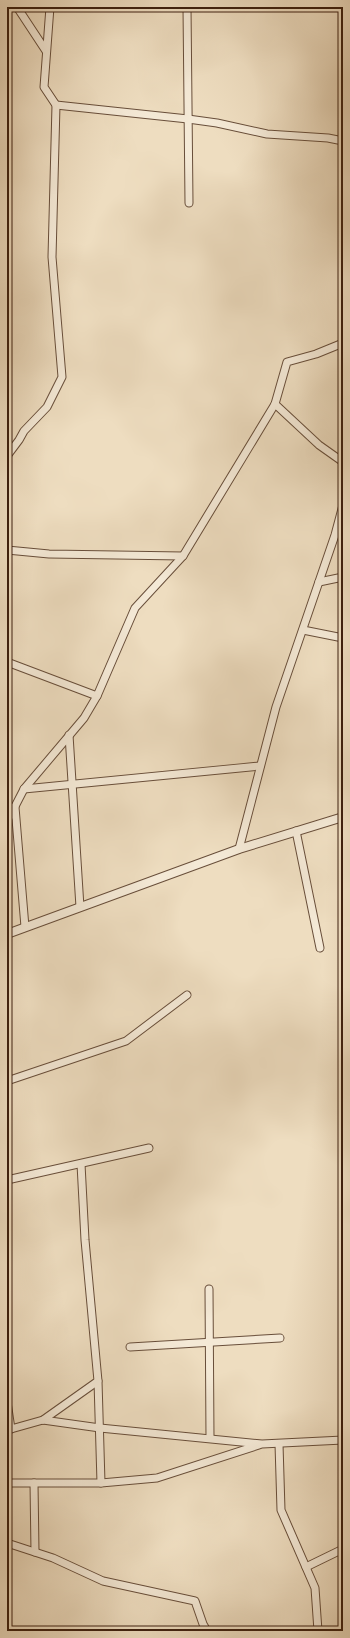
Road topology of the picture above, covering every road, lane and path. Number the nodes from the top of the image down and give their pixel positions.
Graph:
1 (17, 7) edge
2 (50, 7) edge
3 (187, 7) edge
4 (46, 51) junction
5 (56, 105) junction
6 (188, 119) junction
7 (343, 141) edge
8 (189, 203) dead end
9 (343, 343) edge
10 (275, 404) junction
11 (7, 456) edge
12 (343, 462) edge
13 (343, 505) edge
14 (7, 550) edge
15 (183, 556) junction
16 (343, 577) edge
17 (319, 582) junction
18 (303, 630) junction
19 (343, 638) edge
20 (7, 662) edge
21 (97, 696) junction
22 (69, 735) junction
23 (260, 766) junction
24 (73, 784) junction
25 (24, 789) junction
26 (15, 807) junction
27 (343, 817) edge
28 (7, 819) edge
29 (296, 832) junction
30 (239, 849) junction
31 (80, 907) junction
32 (25, 927) junction
33 (7, 934) edge
34 (320, 948) dead end
35 (187, 995) dead end
36 (7, 1081) edge
37 (149, 1148) dead end
38 (81, 1164) junction
39 (7, 1180) edge
40 (209, 1289) dead end
41 (280, 1338) dead end
42 (209, 1342) junction
43 (130, 1347) dead end
44 (98, 1381) junction
45 (7, 1402) edge
46 (43, 1420) junction
47 (100, 1428) junction
48 (9, 1429) edge
49 (210, 1438) junction
50 (343, 1440) edge
51 (262, 1444) junction
52 (279, 1444) junction
53 (7, 1483) edge
54 (34, 1483) junction
55 (102, 1483) junction
56 (7, 1542) edge
57 (343, 1549) edge
58 (35, 1552) junction
59 (306, 1567) junction
60 (207, 1631) edge
61 (318, 1631) edge

1 - 4 street
2 - 4 street
3 - 6 street
4 - 5 street
5 - 6 street
5 - 11 street
6 - 7 street
6 - 8 street
9 - 10 street
10 - 12 street
10 - 15 street
13 - 17 street
14 - 15 street
15 - 21 street
16 - 17 street
17 - 18 street
18 - 19 street
18 - 23 street
20 - 21 street
21 - 22 street
22 - 24 street
22 - 25 street
23 - 24 street
23 - 30 street
24 - 25 street
24 - 31 street
25 - 26 street
26 - 28 street
26 - 32 street
27 - 29 street
29 - 30 street
29 - 34 street
30 - 31 street
31 - 32 street
32 - 33 street
35 - 36 street
37 - 38 street
38 - 39 street
38 - 44 street
40 - 42 street
41 - 42 street
42 - 43 street
42 - 49 street
44 - 46 street
44 - 47 street
45 - 48 street
46 - 47 street
46 - 48 street
47 - 49 street
47 - 55 street
49 - 51 street
50 - 52 street
51 - 52 street
51 - 55 street
52 - 59 street
53 - 54 street
54 - 55 street
54 - 58 street
56 - 58 street
57 - 59 street
58 - 60 street
59 - 61 street

